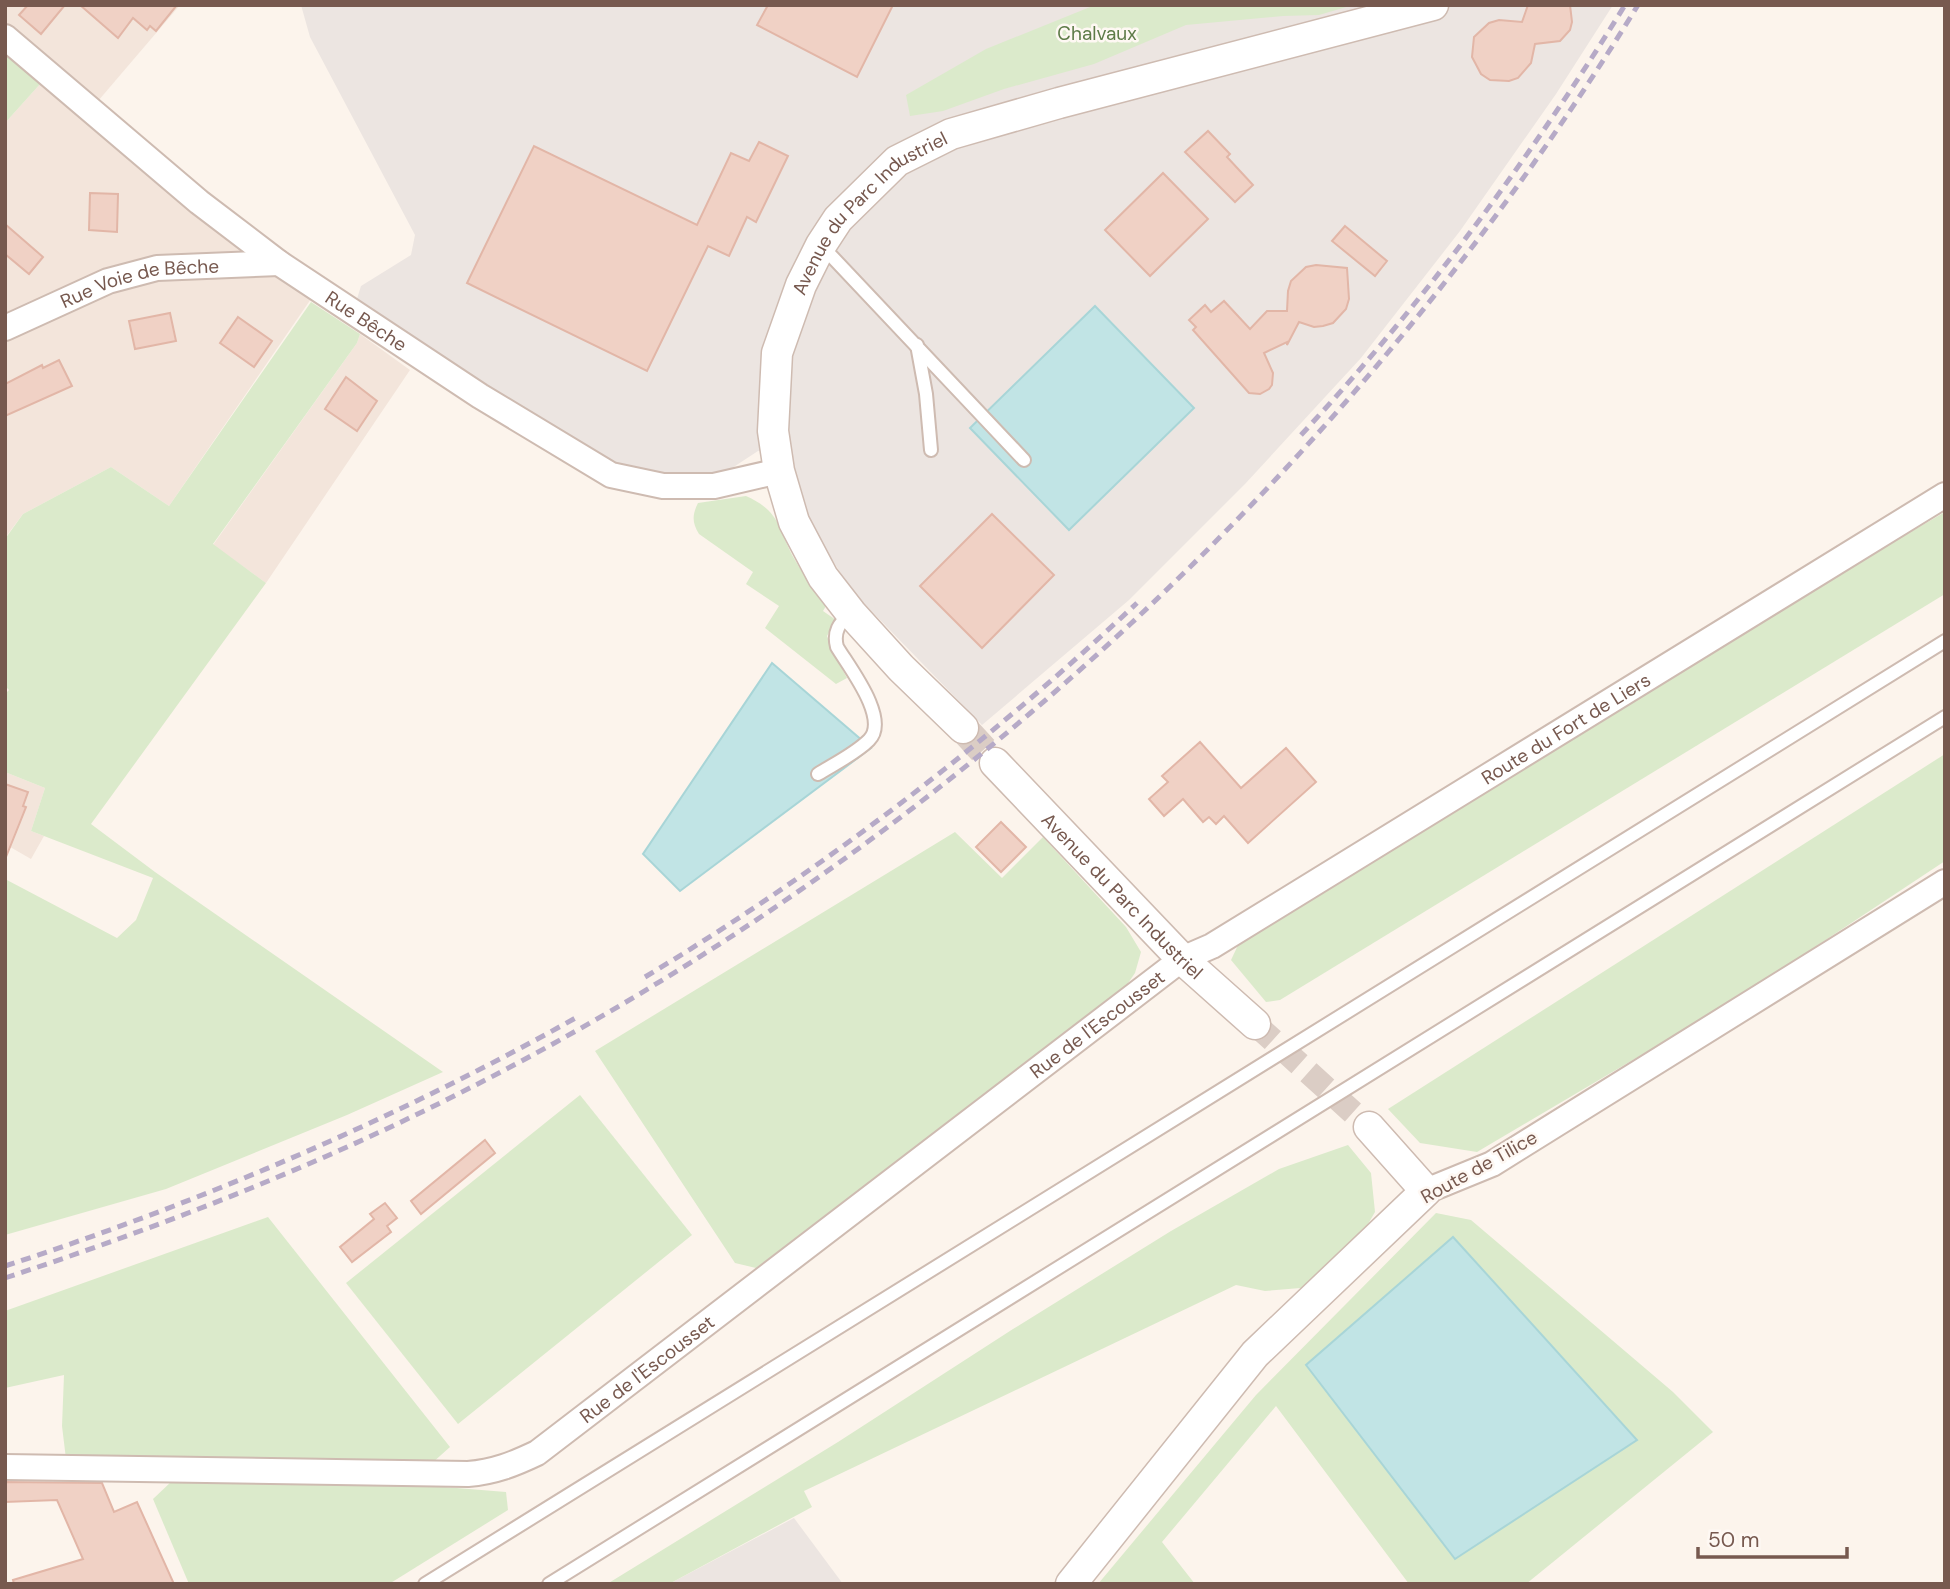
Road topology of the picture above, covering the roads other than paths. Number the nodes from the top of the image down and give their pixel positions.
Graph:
1 (1433, 5) edge
2 (5, 37) edge
3 (821, 245) junction
4 (279, 264) junction
5 (5, 328) edge
6 (917, 345) junction
7 (930, 450) dead end
8 (1024, 460) dead end
9 (779, 471) junction
10 (1945, 495) edge
11 (851, 613) junction
12 (1945, 641) edge
13 (1945, 717) edge
14 (963, 728) tunnel mouth
15 (995, 763) tunnel mouth
16 (818, 774) dead end
17 (1945, 882) edge
18 (1182, 958) junction
19 (1255, 1024) tunnel mouth
20 (1369, 1127) tunnel mouth
21 (1426, 1191) junction
22 (5, 1467) edge
23 (425, 1584) edge
24 (550, 1584) edge
25 (1071, 1584) edge

1 - 3 street, Avenue du Parc Industriel
2 - 4 street, Rue Bêche
3 - 6 lane
3 - 9 street, Avenue du Parc Industriel
4 - 5 street, Rue Voie de Bêche
4 - 9 street, Rue Bêche
6 - 7 lane
6 - 8 lane
9 - 11 street, Avenue du Parc Industriel
10 - 18 street, Route du Fort de Liers
11 - 14 street, Avenue du Parc Industriel
11 - 16 lane
12 - 23 lane
13 - 24 lane
15 - 18 street, Avenue du Parc Industriel
17 - 21 street, Route de Tilice
18 - 19 street, Avenue du Parc Industriel
18 - 22 street, Rue de l'Escousset
20 - 21 street
21 - 25 street, Route de Tilice

